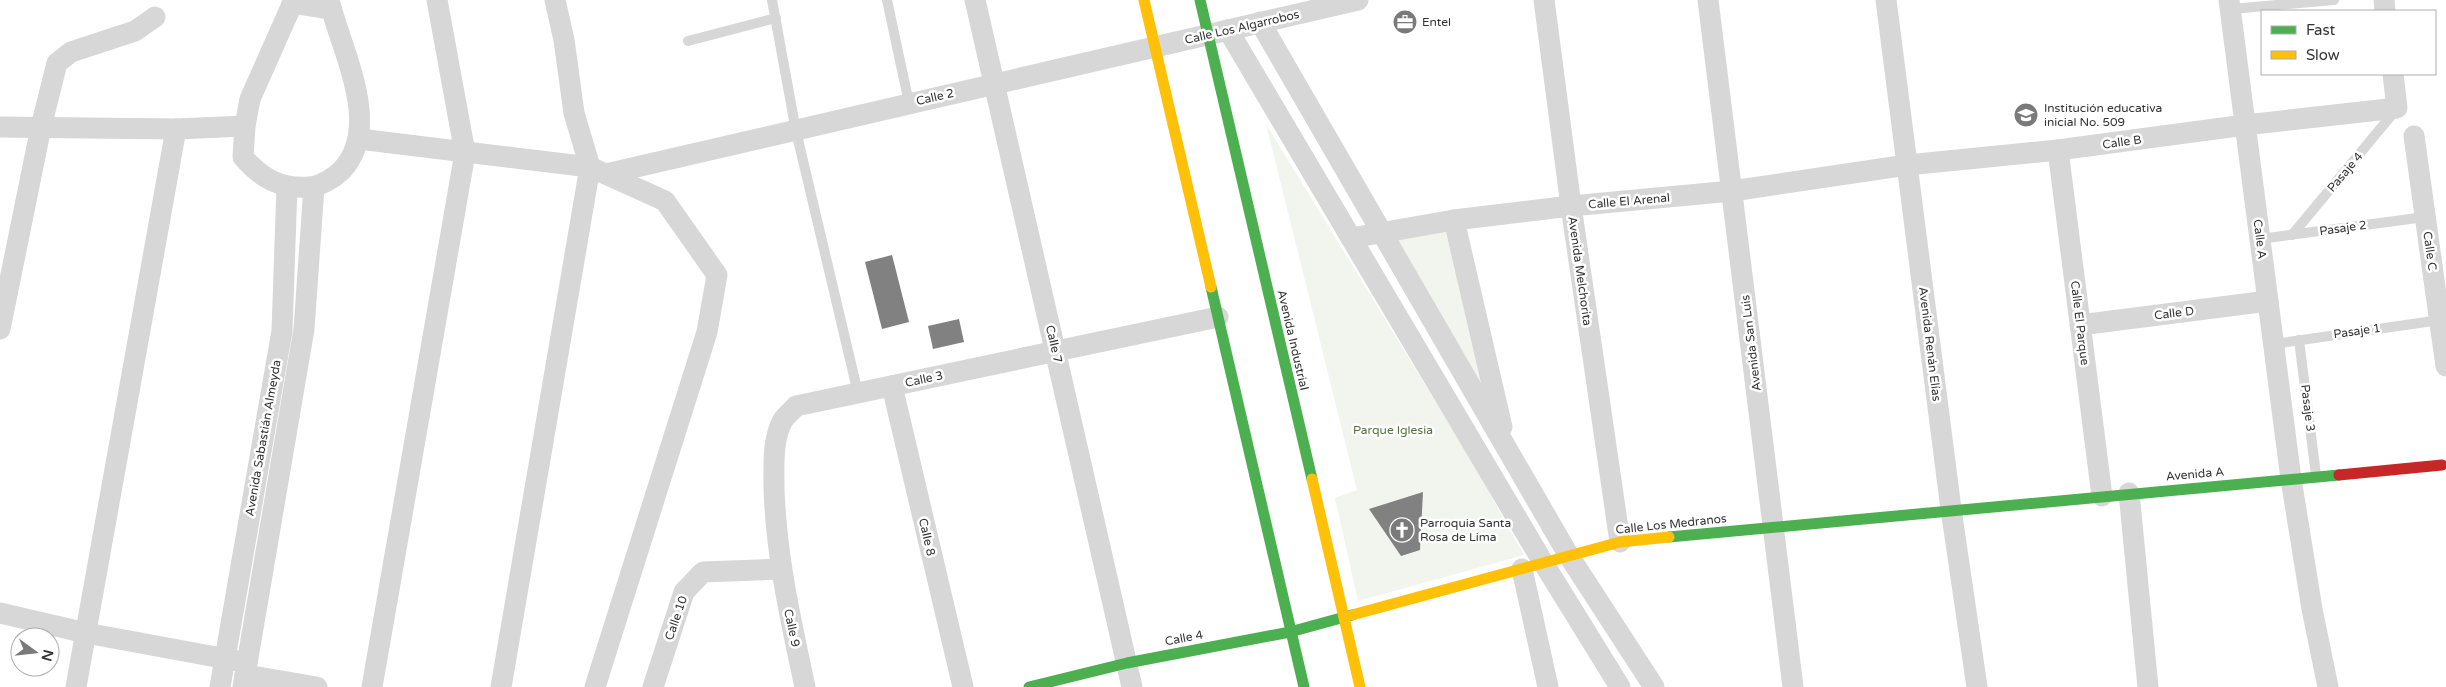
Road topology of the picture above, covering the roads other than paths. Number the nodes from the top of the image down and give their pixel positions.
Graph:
1 (437, 0) edge
2 (555, 0) edge
3 (772, 0) edge
4 (887, 0) edge
5 (975, 0) edge
6 (1144, 0) edge
7 (1200, 0) edge
8 (1358, 0) edge
9 (1544, 0) edge
10 (1708, 0) edge
11 (1886, 0) edge
12 (2334, 0) edge
13 (293, 1) edge
14 (2230, 4) edge
15 (330, 5) edge
16 (155, 17) dead end
17 (776, 18) junction
18 (1260, 22) junction
19 (1218, 32) junction
20 (688, 40) dead end
21 (1155, 46) junction
22 (2393, 75) edge
23 (994, 83) junction
24 (909, 103) junction
25 (2397, 108) junction
26 (2246, 125) junction
27 (245, 126) junction
28 (0, 127) edge
29 (42, 127) junction
30 (176, 129) junction
31 (796, 131) junction
32 (2414, 136) dead end
33 (359, 139) junction
34 (2058, 150) junction
35 (464, 153) junction
36 (1907, 165) junction
37 (598, 170) junction
38 (287, 186) junction
39 (314, 187) junction
40 (1732, 191) junction
41 (1571, 206) junction
42 (2425, 217) junction
43 (1454, 220) junction
44 (1382, 232) junction
45 (2292, 235) junction
46 (1351, 238) junction
47 (2260, 239) junction
48 (2268, 301) junction
49 (1218, 317) junction
50 (2440, 320) junction
51 (2080, 325) junction
52 (0, 329) edge
53 (2299, 340) junction
54 (2274, 344) junction
55 (1055, 351) junction
56 (2446, 366) edge
57 (892, 386) junction
58 (858, 393) junction
59 (1507, 448) junction
60 (2445, 467) edge
61 (2316, 476) junction
62 (2291, 479) junction
63 (2129, 493) junction
64 (2102, 496) junction
65 (1951, 509) junction
66 (1773, 527) junction
67 (1620, 542) junction
68 (1569, 556) junction
69 (1544, 564) junction
70 (781, 568) junction
71 (1522, 570) junction
72 (0, 613) edge
73 (1344, 618) junction
74 (1290, 632) junction
75 (86, 633) junction
76 (224, 660) junction
77 (1127, 663) junction
78 (245, 675) edge
79 (76, 687) edge
80 (220, 687) edge
81 (317, 687) edge
82 (372, 687) edge
83 (501, 687) edge
84 (595, 687) edge
85 (653, 687) edge
86 (805, 687) edge
87 (963, 687) edge
88 (1029, 687) edge
89 (1132, 687) edge
90 (1304, 687) edge
91 (1360, 687) edge
92 (1548, 687) edge
93 (1620, 687) edge
94 (1654, 687) edge
95 (1793, 687) edge
96 (1976, 687) edge
97 (2148, 687) edge
98 (2328, 687) edge

1 - 35 street
2 - 37 street
3 - 17 lane
4 - 24 lane
5 - 23 street, Calle 7
6 - 21 street
7 - 19 street, Avenida Industrial
8 - 18 street, Calle Los Algarrobos
9 - 41 street, Avenida Melchorita
10 - 40 street, Avenida San Luis
11 - 36 street, Avenida Renán Elías
12 - 14 lane
13 - 15 street
13 - 27 street
14 - 26 street, Calle A
15 - 33 street
16 - 29 street
17 - 20 lane
17 - 31 lane
18 - 19 street, Calle Los Algarrobos
18 - 44 street
19 - 21 street, Calle Los Algarrobos
19 - 46 street
19 - 73 street, Avenida Industrial
21 - 23 street, Calle 2
21 - 49 street
22 - 25 street
23 - 24 street, Calle 2
23 - 55 street, Calle 7
24 - 31 street, Calle 2
25 - 26 street, Calle B
25 - 45 lane, Pasaje 4
26 - 34 street, Calle B
26 - 47 street, Calle A
27 - 30 street
27 - 38 street
28 - 29 street
29 - 30 street
29 - 52 street
30 - 75 street
31 - 37 street, Calle 2
31 - 58 lane
32 - 42 street, Calle C
33 - 35 street
33 - 39 street
34 - 36 street, Calle B
34 - 51 street, Calle El Parque
35 - 37 street
35 - 82 street
36 - 40 street, Calle El Arenal
36 - 65 street, Avenida Renán Elías
37 - 83 street
37 - 84 street
38 - 39 street
38 - 76 street, Avenida Sabastián Almeyda
39 - 78 street, Avenida Sabastián Almeyda
40 - 41 street, Calle El Arenal
40 - 66 street, Avenida San Luis
41 - 43 street, Calle El Arenal
41 - 67 street, Avenida Melchorita
42 - 45 lane, Pasaje 2
42 - 50 street, Calle C
43 - 44 street, Calle El Arenal
43 - 59 street
44 - 46 street, Calle El Arenal
44 - 59 street
45 - 47 lane, Pasaje 2
46 - 69 street
47 - 48 street, Calle A
48 - 51 street, Calle D
48 - 54 street, Calle A
49 - 55 street, Calle 3
49 - 74 street
50 - 53 lane, Pasaje 1
50 - 56 street, Calle C
51 - 64 street, Calle El Parque
53 - 54 lane, Pasaje 1
53 - 61 lane, Pasaje 3
54 - 62 street, Calle A
55 - 57 street, Calle 3
55 - 77 street, Calle 7
57 - 58 street, Calle 3
57 - 87 street, Calle 8
58 - 70 street, Calle 3
59 - 68 street
60 - 61 street, Avenida A
61 - 62 street, Avenida A
62 - 63 street, Avenida A
62 - 98 street, Calle A
63 - 64 street, Avenida A
63 - 97 street
64 - 65 street, Avenida A
65 - 66 street, Calle Los Medranos
65 - 96 street, Avenida Renán Elías
66 - 67 street, Calle Los Medranos
66 - 95 street, Avenida San Luis
67 - 68 street, Calle Los Medranos
68 - 69 street, Calle Los Medranos
68 - 94 street
69 - 71 street, Calle Los Medranos
69 - 93 street
70 - 85 street, Calle 10
70 - 86 street, Calle 9
71 - 73 street, Calle Los Medranos
71 - 92 street
72 - 75 street
73 - 74 street, Calle 4
73 - 91 street, Avenida Industrial
74 - 77 street, Calle 4
74 - 90 street
75 - 76 street
75 - 79 street
76 - 78 street
76 - 80 street, Avenida Sabastián Almeyda
77 - 88 street, Calle 4
77 - 89 street, Calle 7
78 - 81 street

